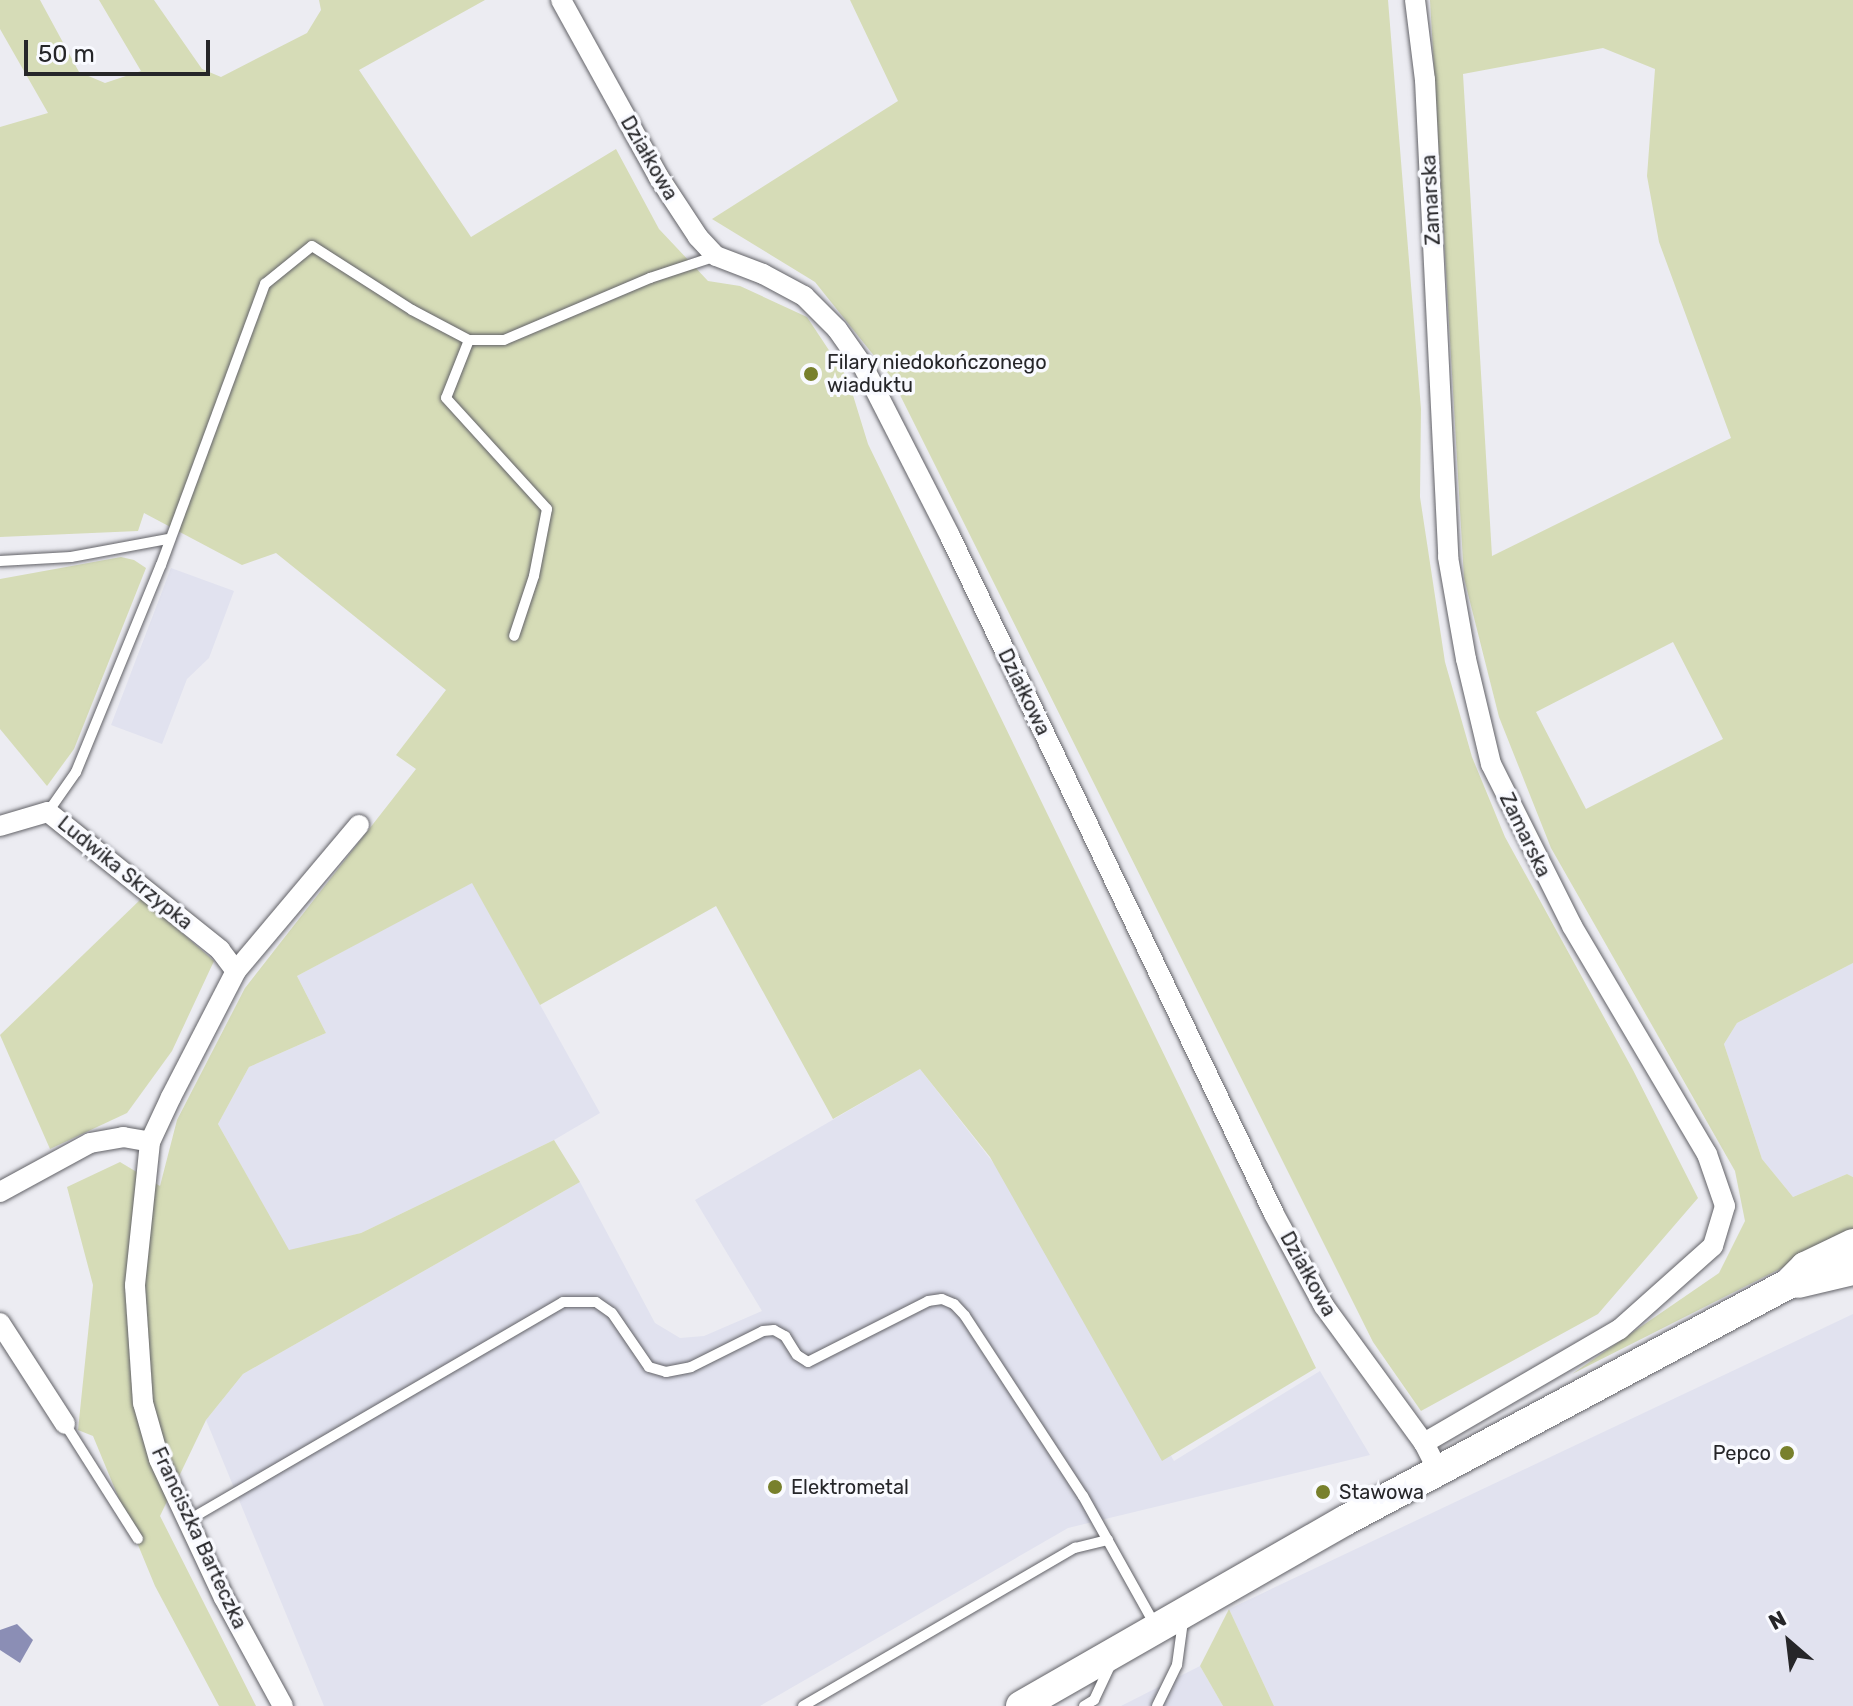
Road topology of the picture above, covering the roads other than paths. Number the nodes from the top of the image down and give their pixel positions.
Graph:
1 (561, 0) edge
2 (1415, 0) edge
3 (716, 256) junction
4 (469, 340) junction
5 (168, 539) junction
6 (0, 561) edge
7 (514, 636) dead end
8 (48, 812) junction
9 (359, 825) dead end
10 (0, 826) edge
11 (236, 971) junction
12 (150, 1142) junction
13 (0, 1192) edge
14 (1853, 1244) edge
15 (1853, 1270) edge
16 (1788, 1284) junction
17 (0, 1323) edge
18 (65, 1424) joint
19 (1424, 1443) junction
20 (1438, 1471) junction
21 (187, 1521) junction
22 (138, 1539) dead end
23 (1108, 1540) junction
24 (1184, 1612) junction
25 (1156, 1628) junction
26 (1116, 1652) junction
27 (283, 1706) edge
28 (803, 1706) edge
29 (1021, 1706) edge
30 (1084, 1706) edge
31 (1157, 1706) edge

1 - 3 street, Działkowa
2 - 19 street, Zamarska
3 - 4 lane
3 - 19 street, Działkowa
4 - 5 lane
4 - 7 lane
5 - 6 lane
5 - 8 lane
8 - 10 street, Ludwika Skrzypka
8 - 11 street, Ludwika Skrzypka
9 - 11 street
11 - 12 street
12 - 13 street
12 - 21 street, Franciszka Barteczka
14 - 16 street
15 - 16 street
16 - 20 street
17 - 18 street
18 - 22 lane
19 - 20 street
20 - 24 street
21 - 23 lane
21 - 27 street, Franciszka Barteczka
23 - 25 lane
23 - 28 lane
24 - 25 street
24 - 31 lane
25 - 26 street
26 - 29 street
26 - 30 lane

